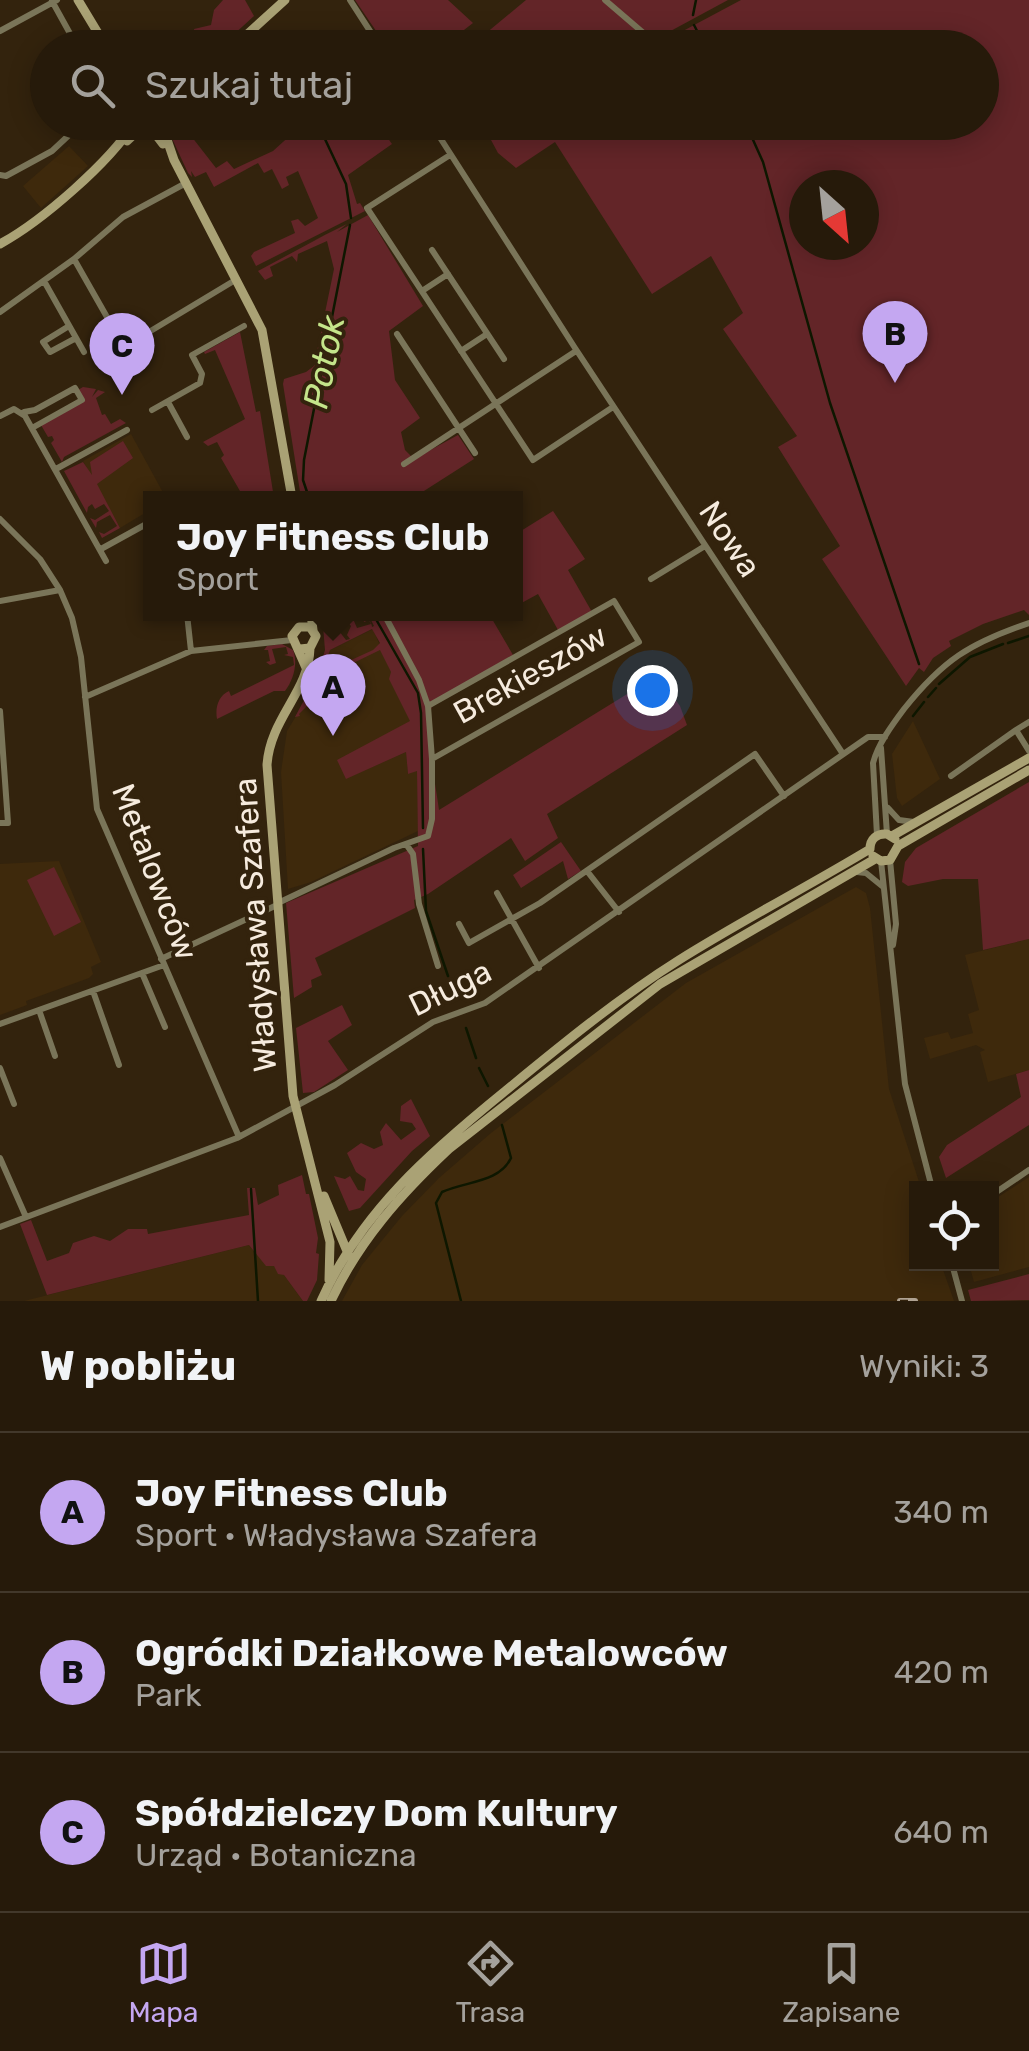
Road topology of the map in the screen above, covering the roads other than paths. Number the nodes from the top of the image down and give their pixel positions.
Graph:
1 (78, 0) edge
2 (285, 0) edge
3 (350, 0) edge
4 (605, 0) edge
5 (54, 1) edge
6 (69, 30) edge
7 (97, 30) edge
8 (252, 30) edge
9 (369, 30) edge
10 (640, 30) edge
11 (0, 31) edge
12 (64, 140) edge
13 (130, 140) edge
14 (160, 140) edge
15 (441, 140) edge
16 (450, 155) junction
17 (0, 175) edge
18 (186, 183) junction
19 (0, 244) edge
20 (432, 250) dead end
21 (74, 259) junction
22 (448, 274) junction
23 (236, 279) junction
24 (44, 281) junction
25 (422, 292) junction
26 (0, 312) edge
27 (70, 326) junction
28 (244, 326) dead end
29 (397, 334) dead end
30 (487, 334) junction
31 (76, 338) junction
32 (461, 351) junction
33 (576, 351) junction
34 (84, 352) dead end
35 (504, 358) dead end
36 (168, 402) junction
37 (496, 403) junction
38 (613, 407) junction
39 (152, 410) dead end
40 (22, 413) junction
41 (0, 416) edge
42 (32, 428) junction
43 (459, 428) junction
44 (127, 430) dead end
45 (188, 437) dead end
46 (475, 453) dead end
47 (404, 464) dead end
48 (56, 469) junction
49 (291, 491) edge
50 (0, 519) edge
51 (143, 526) edge
52 (705, 546) junction
53 (102, 549) junction
54 (106, 561) dead end
55 (651, 579) dead end
56 (60, 590) junction
57 (0, 601) edge
58 (188, 621) edge
59 (308, 621) edge
60 (388, 621) edge
61 (1029, 623) edge
62 (308, 628) junction
63 (292, 640) junction
64 (306, 649) junction
65 (192, 651) junction
66 (86, 697) junction
67 (428, 706) junction
68 (0, 712) edge
69 (1029, 722) edge
70 (1016, 730) junction
71 (885, 737) junction
72 (862, 740) junction
73 (1, 743) edge
74 (880, 747) junction
75 (844, 754) junction
76 (1029, 754) edge
77 (432, 759) junction
78 (1029, 770) edge
79 (952, 776) dead end
80 (784, 796) junction
81 (886, 804) junction
82 (920, 820) junction
83 (4, 823) edge
84 (885, 835) junction
85 (408, 843) junction
86 (898, 846) junction
87 (879, 857) junction
88 (587, 871) junction
89 (846, 875) junction
90 (882, 886) junction
91 (497, 894) dead end
92 (277, 904) junction
93 (619, 912) junction
94 (511, 920) junction
95 (459, 924) dead end
96 (892, 951) junction
97 (163, 962) junction
98 (438, 966) dead end
99 (539, 968) junction
100 (142, 973) junction
101 (93, 991) junction
102 (39, 1010) junction
103 (604, 1019) junction
104 (0, 1024) edge
105 (165, 1027) dead end
106 (56, 1056) dead end
107 (120, 1065) dead end
108 (0, 1068) edge
109 (14, 1104) dead end
110 (295, 1107) junction
111 (239, 1137) junction
112 (0, 1158) edge
113 (1029, 1170) edge
114 (930, 1181) edge
115 (316, 1183) junction
116 (999, 1190) edge
117 (26, 1218) junction
118 (336, 1222) junction
119 (0, 1227) edge
120 (361, 1230) junction
121 (330, 1242) junction
122 (348, 1258) junction
123 (954, 1271) edge
124 (327, 1287) junction
125 (320, 1301) edge
126 (332, 1301) edge
127 (962, 1301) edge

1 - 7 street
2 - 8 street
3 - 9 street
4 - 10 street
5 - 6 street
5 - 11 street
12 - 17 street
13 - 19 street
14 - 18 street
15 - 16 street, Nowa
16 - 25 street
16 - 33 street, Nowa
18 - 21 street
18 - 23 street
20 - 22 street
21 - 23 street
21 - 24 street
22 - 25 street
22 - 30 street
23 - 49 street
24 - 26 street
24 - 27 street
25 - 32 street
27 - 31 street
27 - 31 street
28 - 36 street
29 - 43 street
30 - 32 street
30 - 35 street
31 - 34 street
32 - 37 street
33 - 37 street
33 - 38 street, Nowa
36 - 39 street
36 - 45 street
37 - 38 street
37 - 43 street
38 - 52 street, Nowa
40 - 41 street
40 - 42 street
40 - 42 street
42 - 48 street
43 - 46 street
43 - 47 street
44 - 48 street
48 - 53 street
50 - 56 street, Metalowców
51 - 53 street
52 - 55 street
52 - 75 street, Nowa
53 - 54 street
56 - 57 street
56 - 66 street, Metalowców
58 - 65 street
59 - 62 street
60 - 67 street
61 - 71 street
62 - 63 street
62 - 64 street
63 - 64 street
63 - 65 street
64 - 92 street, Władysława Szafera
65 - 66 street
66 - 97 street, Metalowców
67 - 77 street, Brekieszów
67 - 77 street, Brekieszów
68 - 73 street
69 - 70 street
70 - 76 street
70 - 79 street
71 - 72 street
71 - 74 street
72 - 74 street
72 - 75 street, Długa
73 - 83 street
74 - 81 street
74 - 84 street
75 - 80 street, Długa
76 - 82 street
77 - 85 street, Brekieszów
78 - 86 street
80 - 88 street
80 - 93 street, Długa
81 - 82 street
81 - 84 street
82 - 84 street
84 - 86 street
84 - 87 street
85 - 92 street
85 - 98 street
86 - 87 street
87 - 89 street
87 - 90 street
87 - 96 street
87 - 103 street
88 - 93 street
88 - 94 street
89 - 90 street
89 - 103 street
90 - 96 street
91 - 94 street
92 - 97 street
92 - 110 street, Władysława Szafera
93 - 99 street, Długa
94 - 95 street
94 - 99 street
96 - 114 street
97 - 100 street
97 - 111 street, Metalowców
99 - 110 street, Długa
100 - 101 street
100 - 105 street
101 - 102 street
101 - 107 street
102 - 104 street
102 - 106 street
103 - 120 street
103 - 122 street
108 - 109 street
110 - 111 street, Długa
110 - 115 street, Władysława Szafera
111 - 117 street, Długa
112 - 117 street
113 - 116 street
115 - 118 street, Władysława Szafera
115 - 121 street, Władysława Szafera
117 - 119 street, Długa
118 - 120 street
118 - 122 street, Władysława Szafera
120 - 122 street
121 - 122 street, Władysława Szafera
121 - 124 street, Władysława Szafera
122 - 124 street
122 - 126 street
123 - 127 street
124 - 125 street

